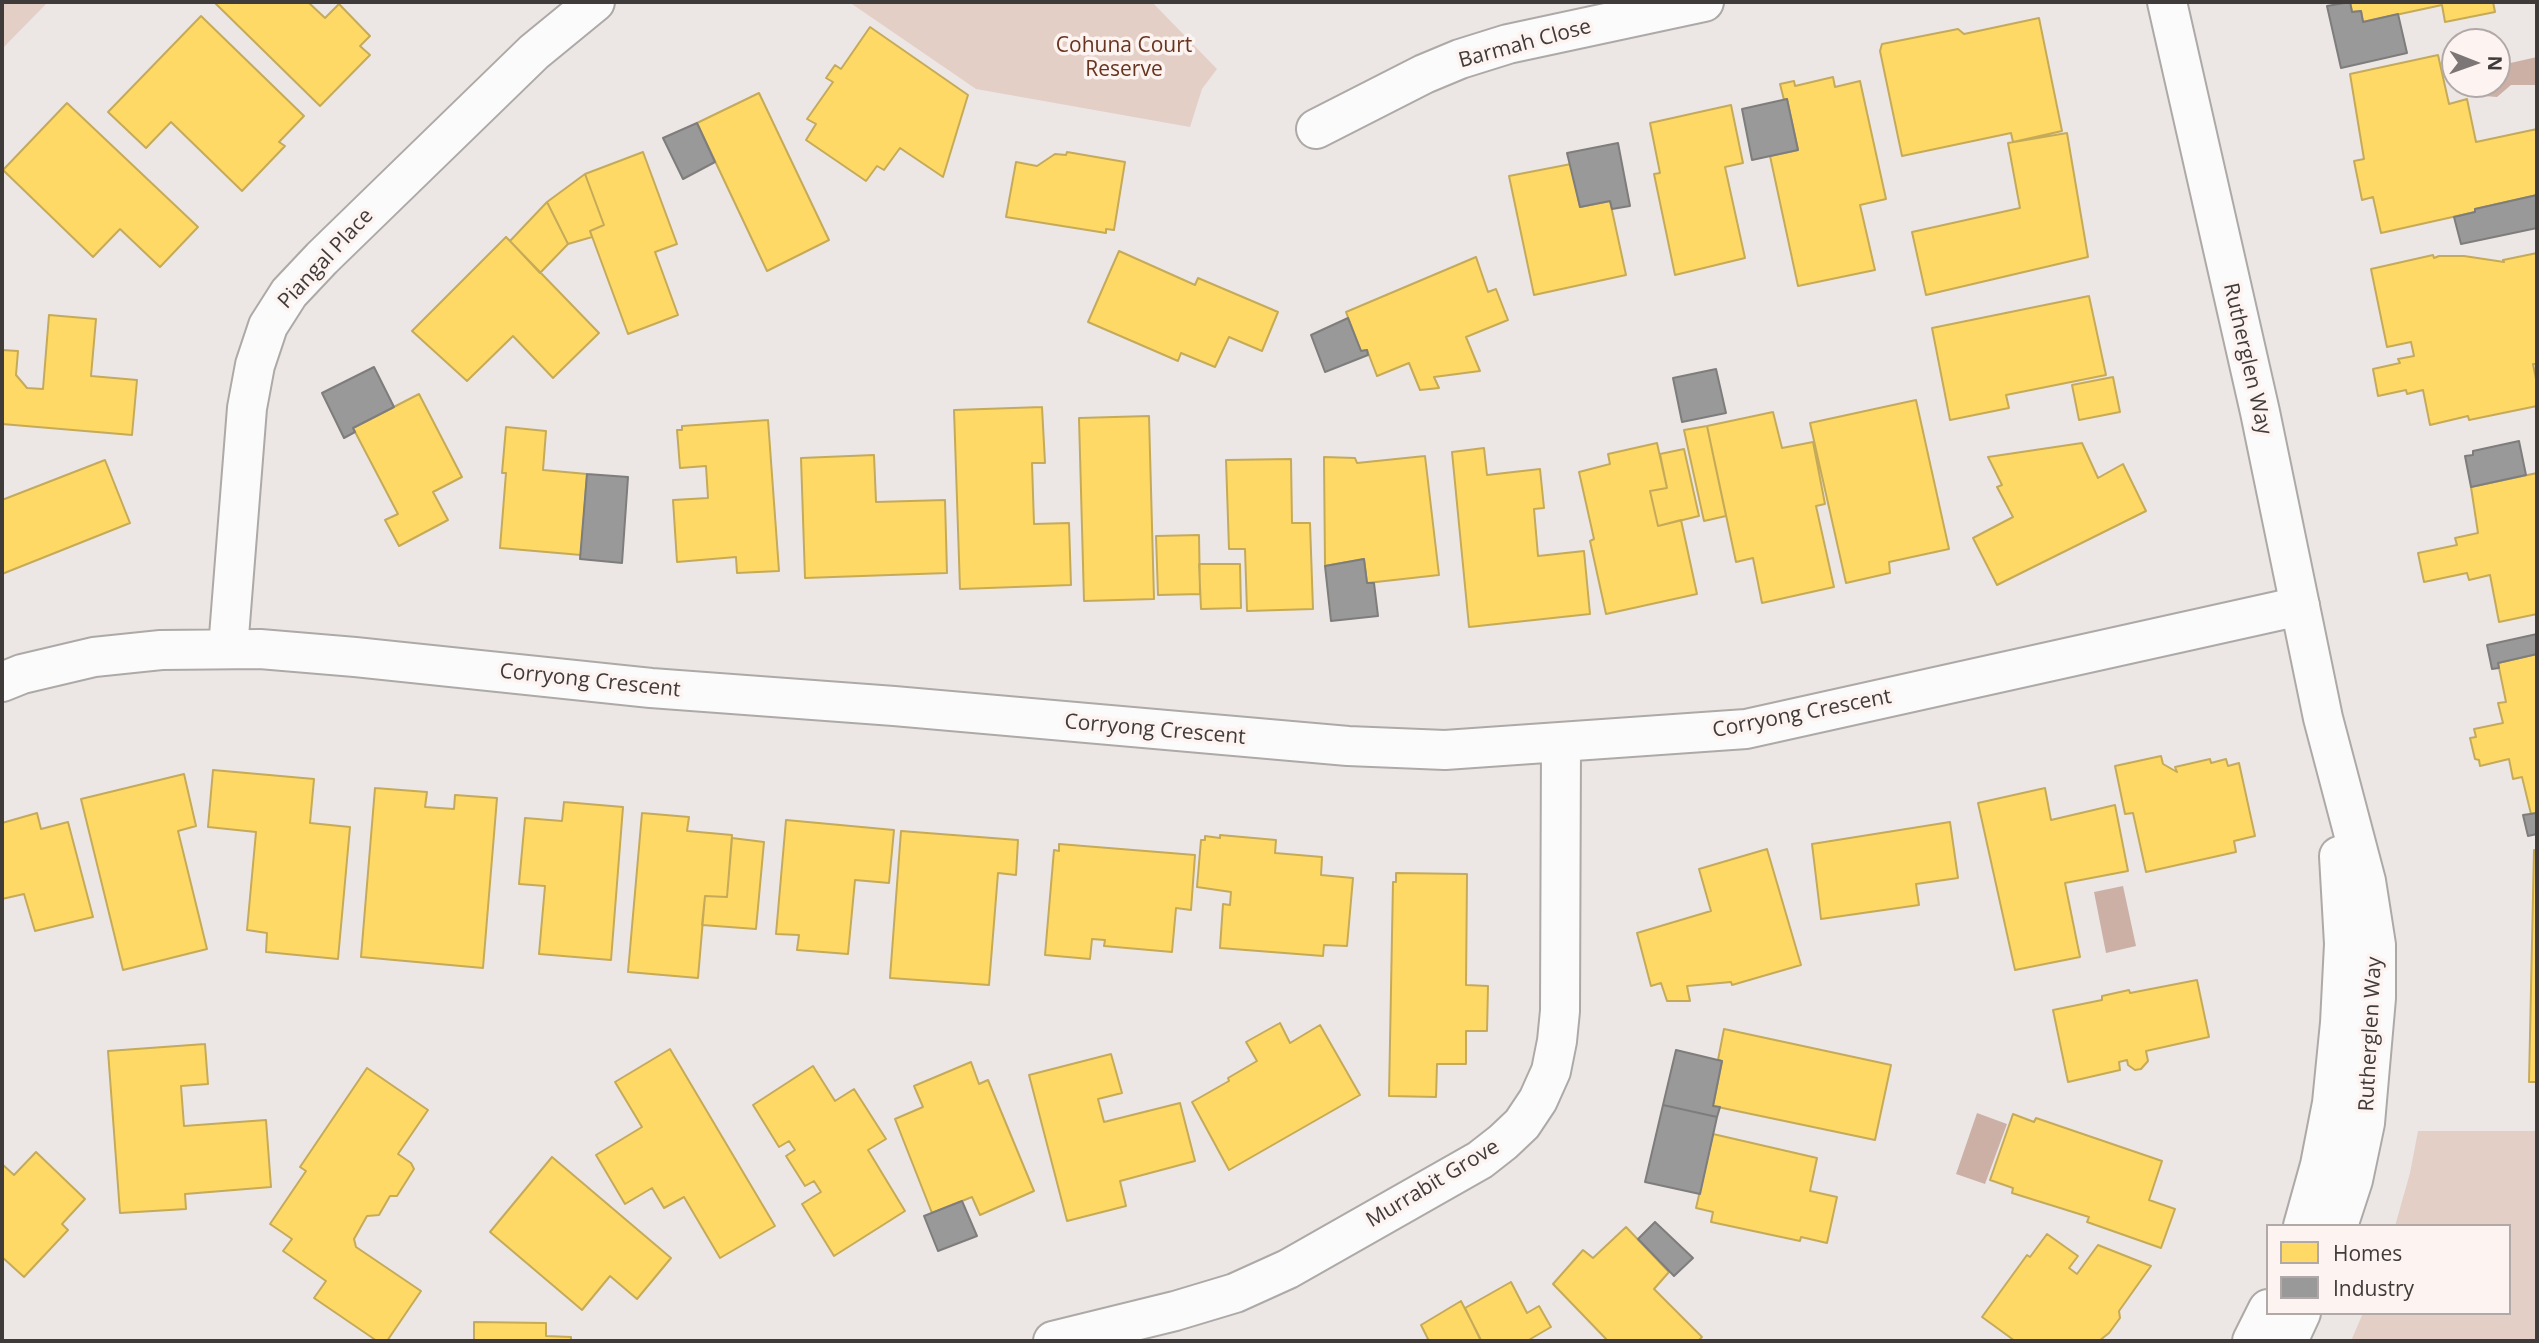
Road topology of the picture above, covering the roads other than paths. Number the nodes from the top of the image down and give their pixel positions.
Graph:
1 (595, 2) edge
2 (1704, 2) edge
3 (2167, 2) edge
4 (1316, 130) dead end
5 (2300, 606) junction
6 (228, 649) junction
7 (2, 682) edge
8 (2323, 718) junction
9 (1561, 743) junction
10 (2304, 1224) edge
11 (2339, 1224) edge
12 (2266, 1313) edge
13 (2300, 1315) edge
14 (1054, 1341) edge
15 (2252, 1341) edge
16 (2288, 1341) edge

1 - 6 street, Piangal Place
2 - 4 street, Barmah Close
3 - 5 street, Rutherglen Way
5 - 8 street, Rutherglen Way
5 - 9 street, Corryong Crescent
6 - 7 street, Corryong Crescent
6 - 9 street, Corryong Crescent
8 - 10 street, Rutherglen Way
8 - 11 street, Rutherglen Way
9 - 14 street, Murrabit Grove
12 - 15 street
13 - 16 street

